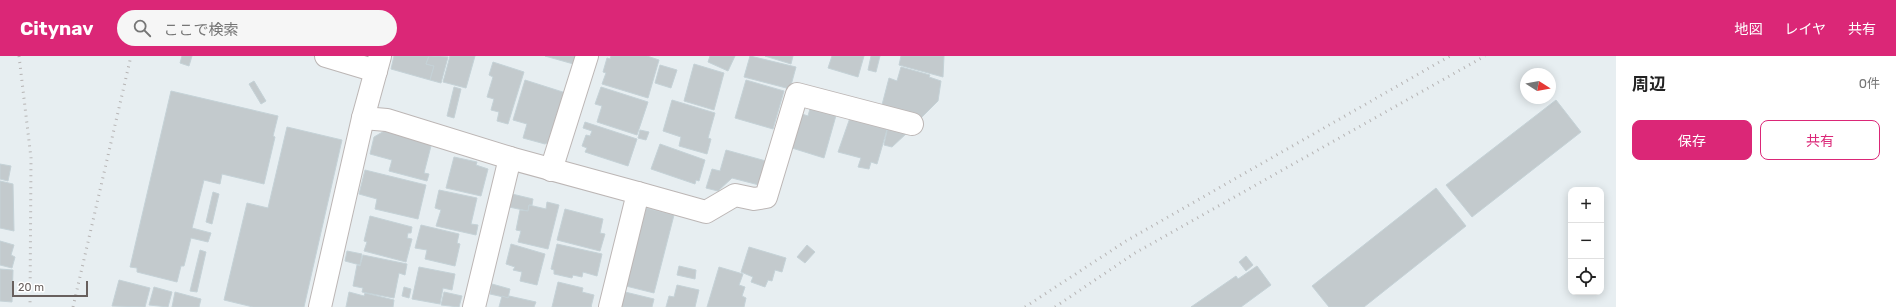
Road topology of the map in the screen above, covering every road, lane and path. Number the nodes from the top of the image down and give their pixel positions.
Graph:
1 (326, 56) edge
2 (587, 56) edge
3 (378, 64) edge
4 (364, 118) junction
5 (912, 124) dead end
6 (510, 158) junction
7 (552, 170) junction
8 (638, 193) junction
9 (320, 307) edge
10 (474, 307) edge
11 (610, 307) edge

1 - 3 street
2 - 7 street
3 - 4 street
4 - 6 street
4 - 9 street
5 - 8 street
6 - 7 street
6 - 10 street
7 - 8 street
8 - 11 street

